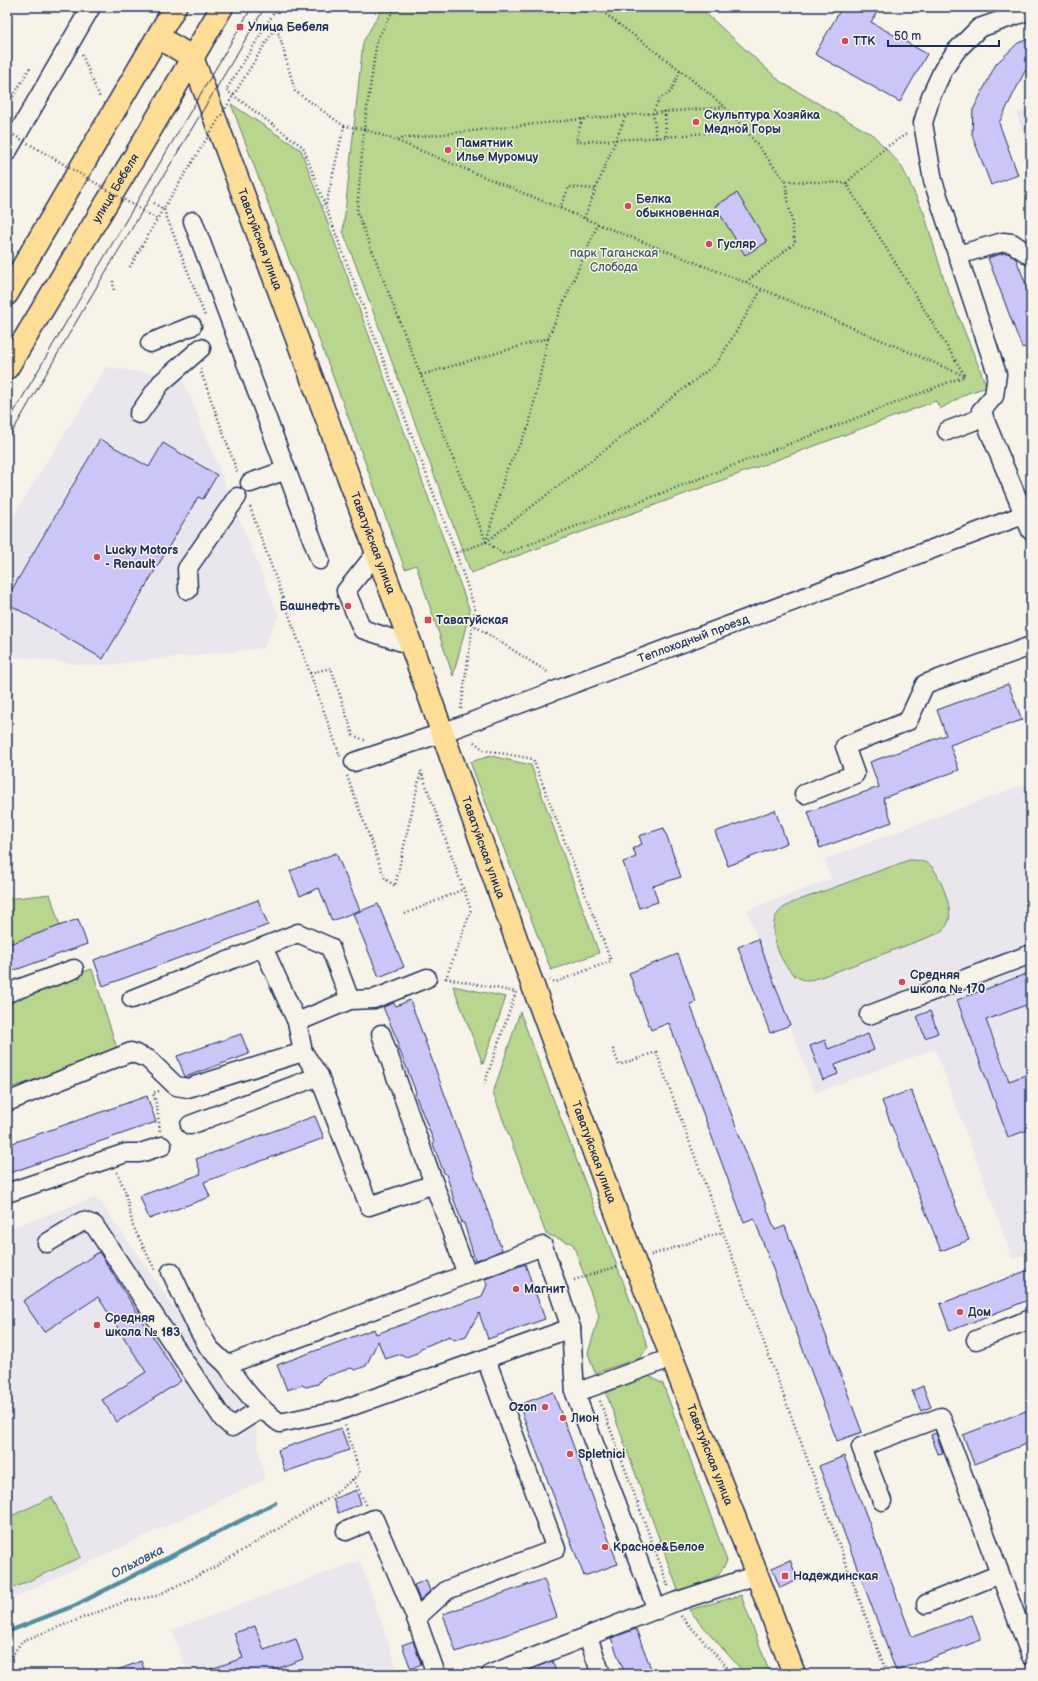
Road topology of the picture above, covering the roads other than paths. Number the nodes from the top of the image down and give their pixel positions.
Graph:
1 (91, 7) edge
2 (175, 7) edge
3 (222, 7) edge
4 (1031, 10) edge
5 (993, 14) edge
6 (158, 37) junction
7 (192, 57) junction
8 (7, 152) edge
9 (193, 221) dead end
10 (958, 255) junction
11 (1031, 256) edge
12 (7, 294) edge
13 (199, 322) road end
14 (150, 343) dead end
15 (198, 351) road end
16 (7, 368) edge
17 (139, 414) dead end
18 (983, 414) junction
19 (947, 430) dead end
20 (286, 470) junction
21 (1028, 513) edge
22 (1031, 531) edge
23 (377, 552) junction
24 (320, 560) dead end
25 (188, 590) dead end
26 (411, 645) junction
27 (1031, 646) edge
28 (442, 733) junction
29 (347, 765) road end
30 (804, 794) dead end
31 (263, 947) junction
32 (1031, 954) edge
33 (74, 969) dead end
34 (427, 978) dead end
35 (7, 993) edge
36 (132, 999) dead end
37 (350, 1000) junction
38 (869, 1015) dead end
39 (297, 1022) junction
40 (381, 1034) dead end
41 (303, 1052) junction
42 (319, 1076) junction
43 (7, 1102) edge
44 (190, 1125) dead end
45 (162, 1146) road end
46 (434, 1184) junction
47 (7, 1193) edge
48 (47, 1244) dead end
49 (170, 1272) road end
50 (467, 1274) junction
51 (1031, 1319) edge
52 (571, 1328) junction
53 (976, 1340) dead end
54 (671, 1358) junction
55 (486, 1359) junction
56 (227, 1365) junction
57 (575, 1393) junction
58 (262, 1408) junction
59 (882, 1501) dead end
60 (346, 1531) dead end
61 (1000, 1574) junction
62 (757, 1575) junction
63 (926, 1604) dead end
64 (657, 1610) junction
65 (416, 1618) junction
66 (588, 1637) junction
67 (1031, 1656) edge
68 (500, 1673) edge
69 (436, 1674) edge
70 (601, 1674) edge
71 (794, 1674) edge

1 - 8 street
2 - 6 main road
3 - 7 main road, улица Бебеля
4 - 5 street
5 - 10 street
6 - 7 main road
6 - 12 main road
7 - 16 main road, улица Бебеля
7 - 23 main road, Таватуйская улица
9 - 20 street
10 - 11 street
10 - 18 street
13 - 14 street
15 - 17 street
18 - 19 street
18 - 21 street
20 - 24 street
20 - 25 street
21 - 22 street
21 - 28 street, Теплоходный проезд
23 - 26 main road, Таватуйская улица
23 - 26 street
26 - 28 main road, Таватуйская улица
27 - 30 street
28 - 29 street, Теплоходный проезд
28 - 54 main road, Таватуйская улица
31 - 36 street
31 - 37 street
31 - 39 street
32 - 38 street
33 - 35 street
34 - 37 street
37 - 39 street
39 - 41 street
40 - 46 street
41 - 42 street
41 - 43 street
42 - 44 street
42 - 46 street
45 - 47 street
46 - 50 street
48 - 58 street
49 - 56 street
50 - 52 street
50 - 56 street
51 - 53 street
52 - 55 street
52 - 57 street
54 - 57 street
54 - 62 main road, Таватуйская улица
55 - 58 street
55 - 65 street
56 - 58 street
57 - 64 street
59 - 61 street
60 - 65 street
61 - 63 street
61 - 67 street
62 - 64 street
62 - 71 main road, Таватуйская улица
64 - 66 street
65 - 69 street
66 - 68 street
66 - 70 street

